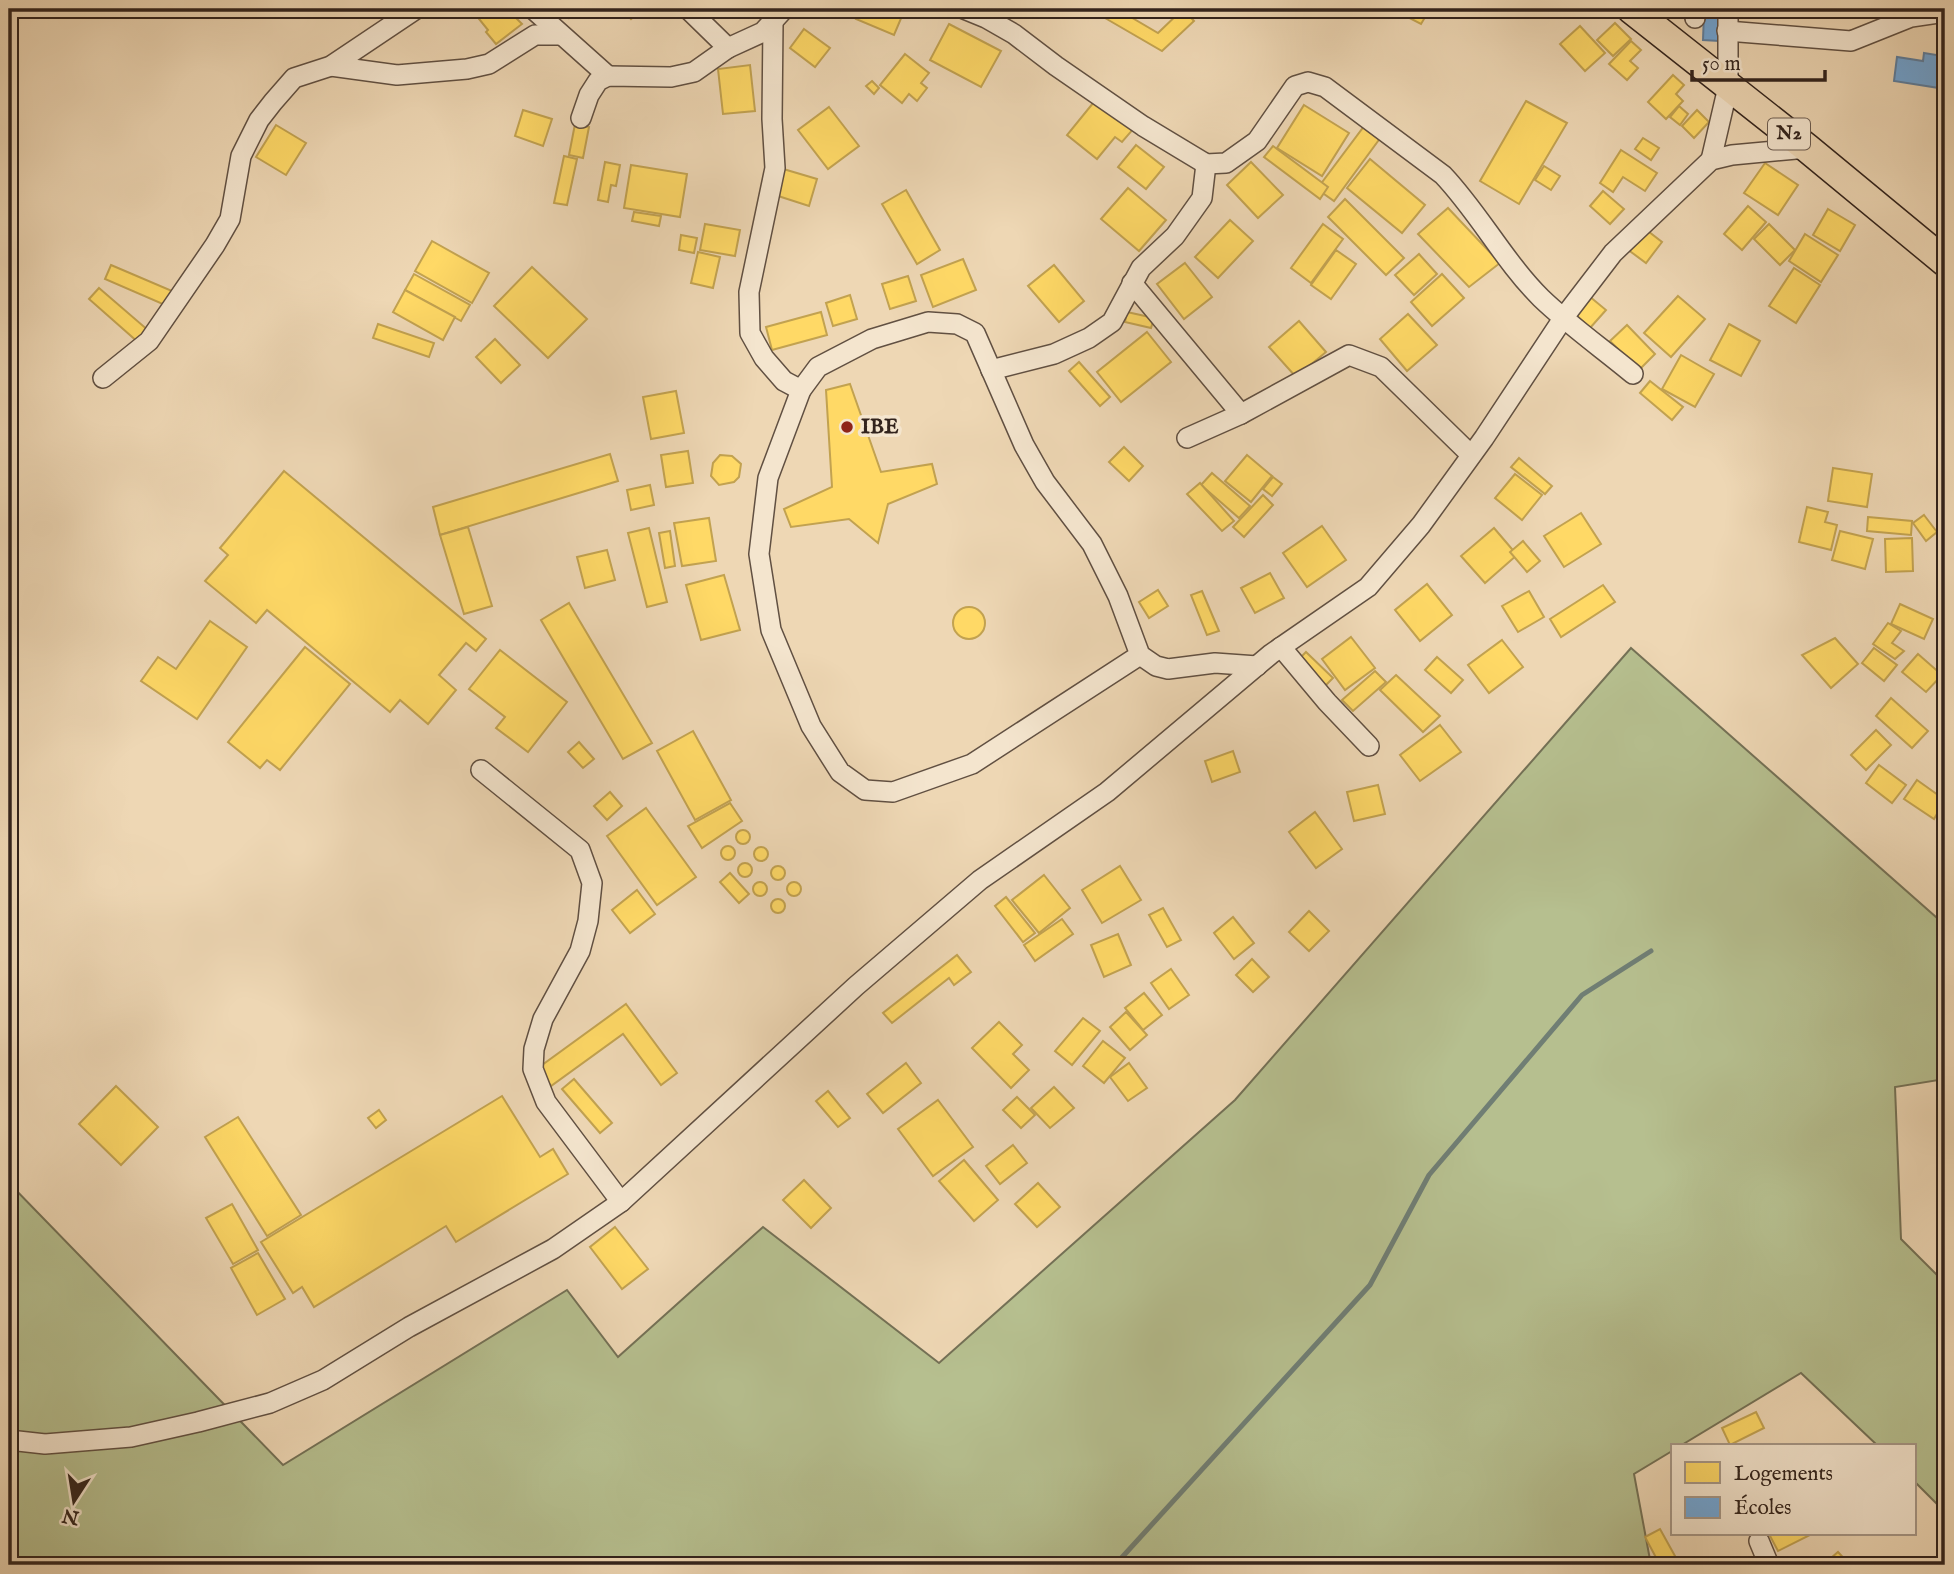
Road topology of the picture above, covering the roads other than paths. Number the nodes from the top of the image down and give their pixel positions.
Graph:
1 (416, 9) edge
2 (533, 9) edge
3 (688, 9) edge
4 (964, 9) edge
5 (1630, 9) edge
6 (1728, 9) edge
7 (1945, 12) edge
8 (778, 16) edge
9 (1727, 31) junction
10 (560, 35) junction
11 (728, 48) junction
12 (331, 66) junction
13 (608, 76) junction
14 (1728, 87) junction
15 (581, 118) dead end
16 (1807, 148) junction
17 (1711, 160) junction
18 (1206, 164) junction
19 (1945, 262) edge
20 (1132, 283) junction
21 (1564, 317) junction
22 (991, 370) junction
23 (1633, 374) dead end
24 (103, 378) dead end
25 (801, 390) junction
26 (1241, 414) junction
27 (1187, 438) dead end
28 (1471, 455) junction
29 (1281, 648) junction
30 (1140, 654) junction
31 (1257, 666) junction
32 (1369, 746) dead end
33 (481, 770) dead end
34 (621, 1202) junction
35 (9, 1440) edge
36 (1759, 1541) dead end
37 (1769, 1565) edge

1 - 12 street
2 - 10 street
3 - 11 street
4 - 18 street
5 - 14 highway, N2
6 - 9 street
7 - 9 street
8 - 11 street
8 - 25 street
9 - 14 street
10 - 12 street
10 - 13 street
11 - 13 street
12 - 24 street
13 - 15 street
14 - 16 highway, N2
14 - 17 street
16 - 17 street
16 - 19 highway, N2
17 - 21 street
18 - 20 street
18 - 21 street
20 - 22 street
20 - 26 street
21 - 23 street
21 - 28 street
22 - 25 street
22 - 30 street
25 - 30 street
26 - 27 street
26 - 28 street
28 - 29 street
29 - 31 street
29 - 32 street
30 - 31 street
31 - 34 street
33 - 34 street
34 - 35 street
36 - 37 street

